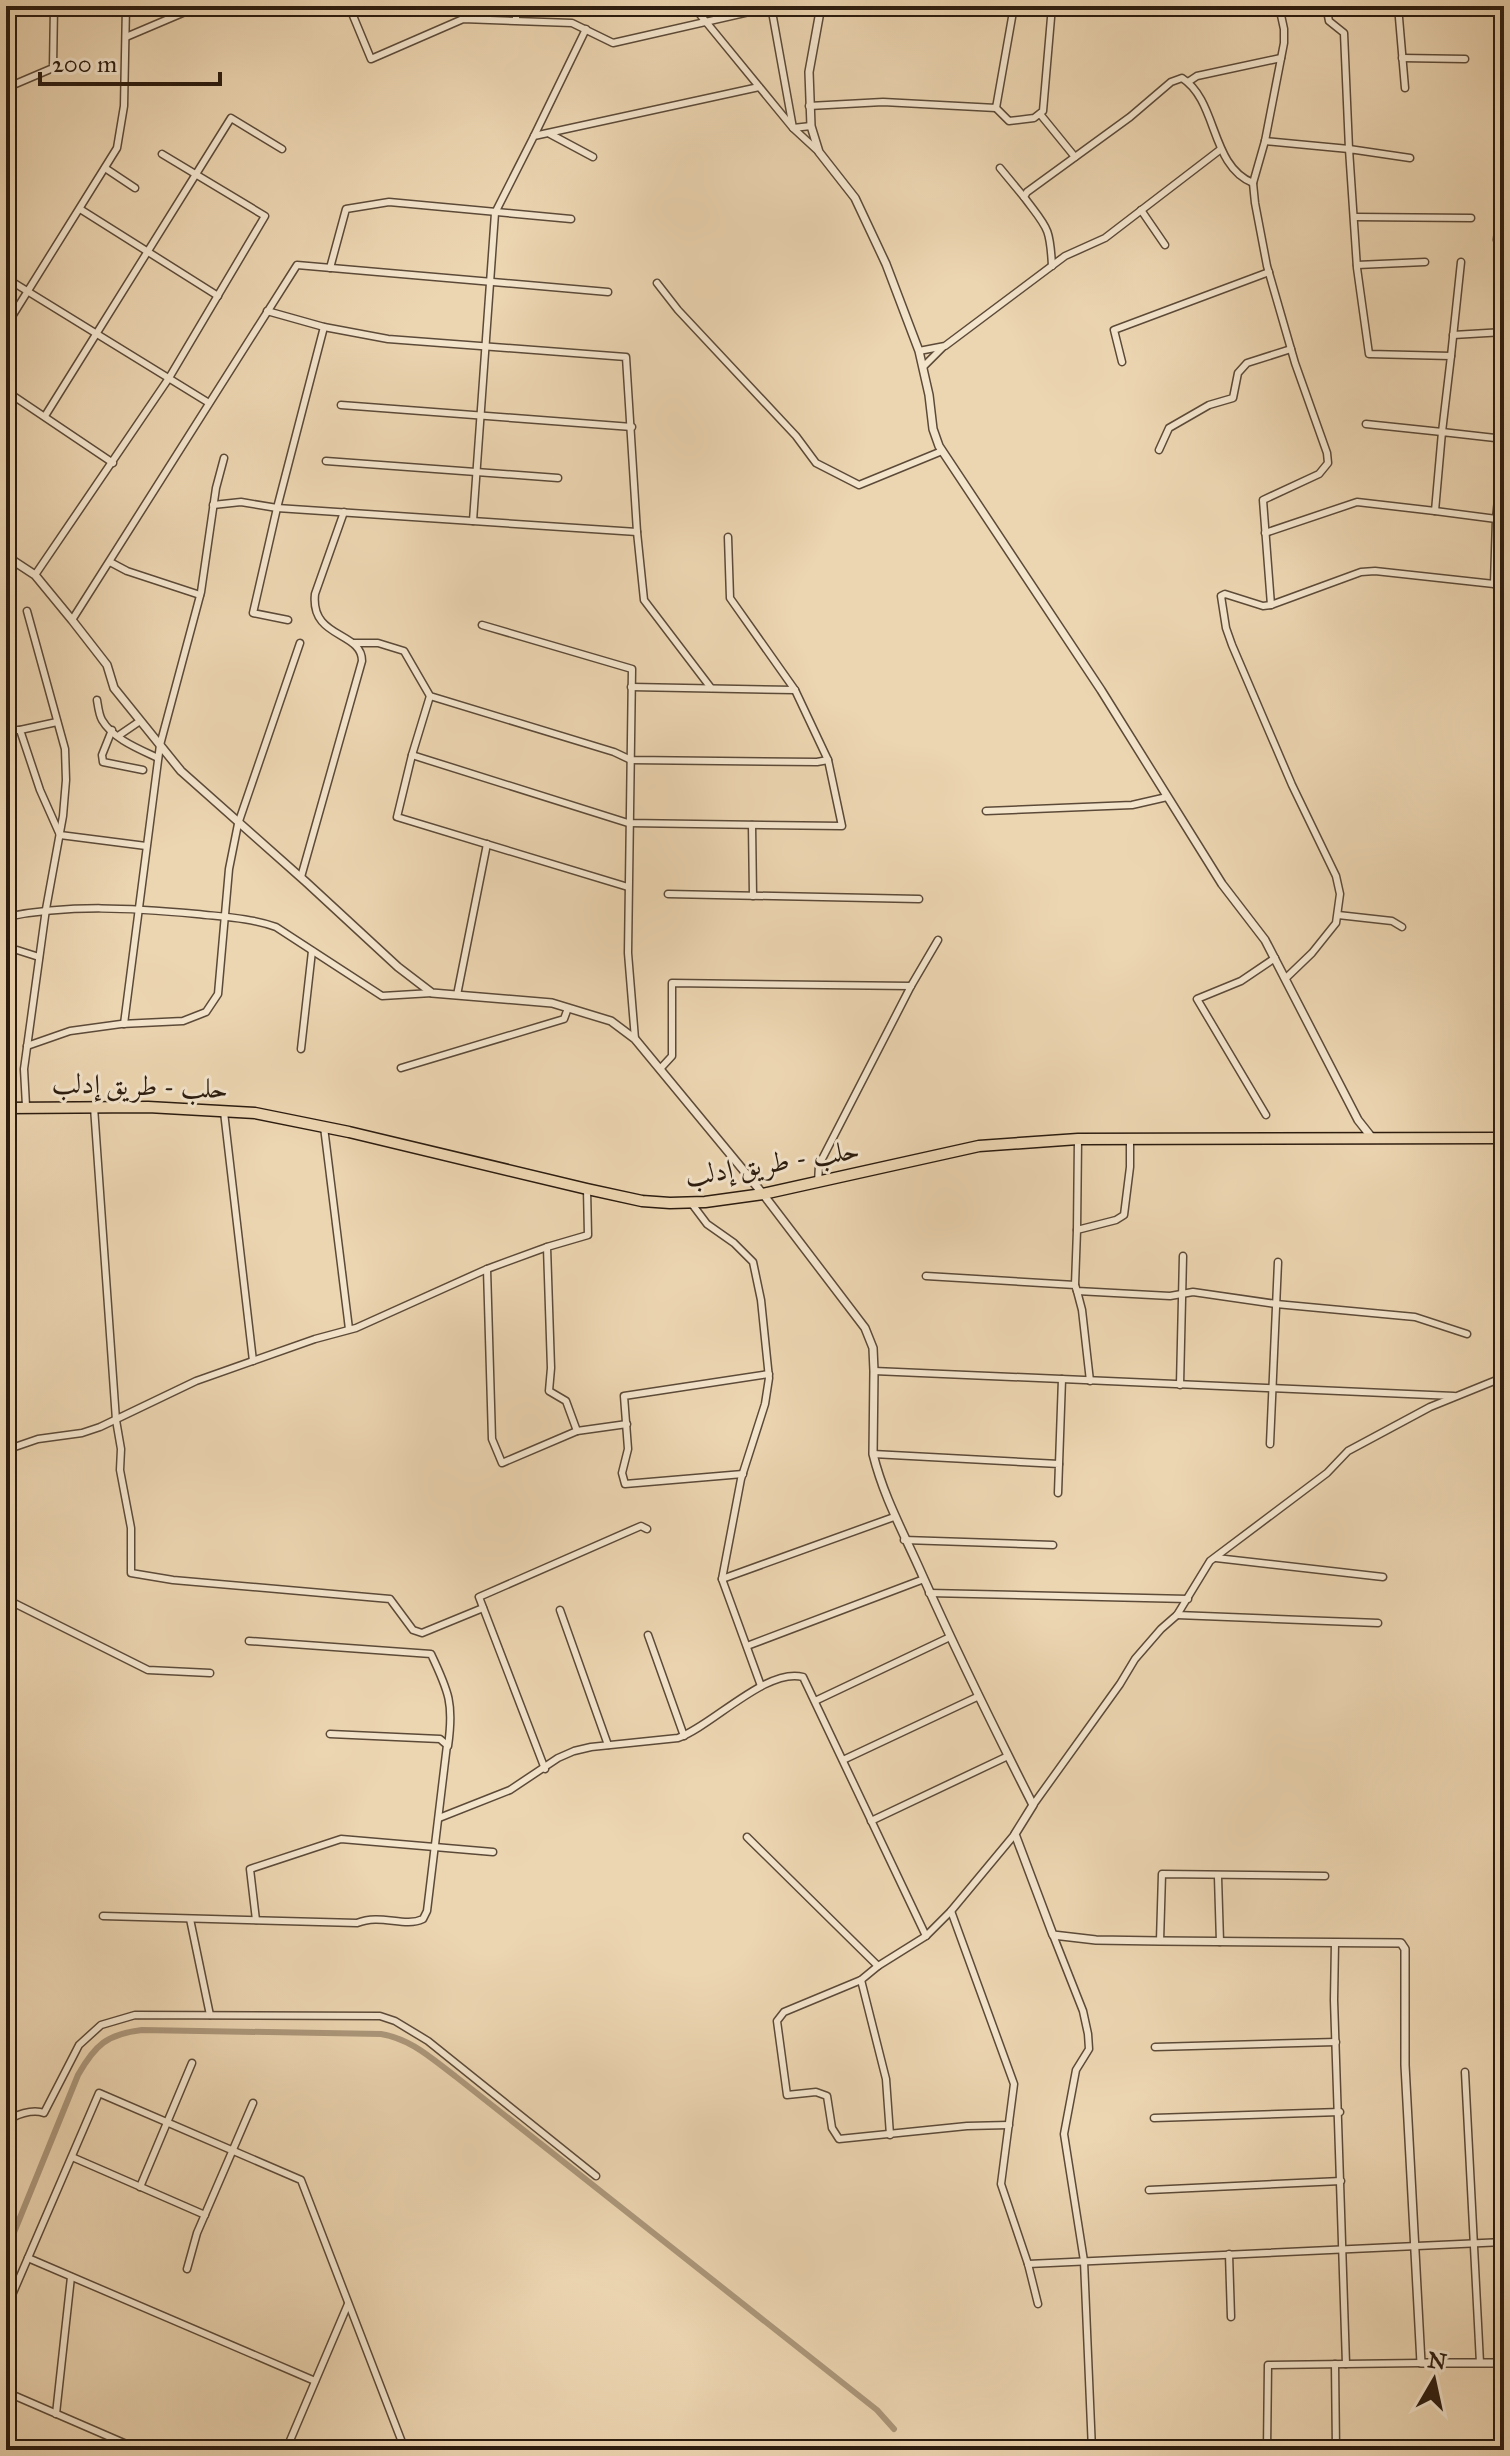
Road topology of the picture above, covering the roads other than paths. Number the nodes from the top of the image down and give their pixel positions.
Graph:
1 (54, 6) edge
2 (126, 6) edge
3 (199, 6) edge
4 (349, 6) edge
5 (516, 6) edge
6 (693, 6) edge
7 (821, 6) edge
8 (1014, 6) edge
9 (1052, 6) edge
10 (1279, 6) edge
11 (1326, 6) edge
12 (1398, 6) edge
13 (771, 7) edge
14 (516, 20) junction
15 (706, 22) junction
16 (586, 29) junction
17 (126, 37) junction
18 (1281, 58) junction
19 (1402, 58) junction
20 (1465, 59) dead end
21 (1188, 82) junction
22 (759, 87) junction
23 (6, 88) edge
24 (1405, 88) dead end
25 (809, 106) junction
26 (996, 108) junction
27 (1040, 114) junction
28 (811, 126) junction
29 (793, 128) junction
30 (549, 133) junction
31 (534, 136) junction
32 (1265, 141) junction
33 (282, 149) dead end
34 (1221, 149) junction
35 (1349, 149) junction
36 (819, 152) junction
37 (162, 154) dead end
38 (593, 157) dead end
39 (1075, 157) junction
40 (1410, 158) dead end
41 (105, 168) junction
42 (1000, 168) dead end
43 (197, 175) junction
44 (1504, 175) edge
45 (1253, 183) junction
46 (135, 188) dead end
47 (1024, 197) junction
48 (80, 209) junction
49 (1141, 210) junction
50 (495, 213) junction
51 (1355, 217) junction
52 (1471, 218) dead end
53 (1502, 218) edge
54 (571, 219) dead end
55 (1165, 245) dead end
56 (1504, 248) edge
57 (149, 252) junction
58 (1425, 262) dead end
59 (1461, 262) dead end
60 (1357, 265) junction
61 (1052, 266) junction
62 (330, 268) junction
63 (1269, 272) junction
64 (6, 278) edge
65 (490, 282) junction
66 (657, 283) dead end
67 (608, 292) dead end
68 (29, 293) junction
69 (218, 296) junction
70 (267, 311) junction
71 (6, 326) edge
72 (324, 327) junction
73 (1504, 332) edge
74 (98, 335) junction
75 (1453, 335) junction
76 (945, 346) junction
77 (485, 348) junction
78 (1291, 349) junction
79 (919, 351) junction
80 (1451, 356) junction
81 (1122, 362) dead end
82 (923, 367) junction
83 (169, 378) junction
84 (6, 391) edge
85 (209, 403) junction
86 (341, 405) dead end
87 (481, 414) junction
88 (45, 416) junction
89 (1366, 424) dead end
90 (632, 427) junction
91 (1442, 432) junction
92 (1504, 440) edge
93 (1159, 450) dead end
94 (942, 451) junction
95 (224, 458) dead end
96 (326, 461) dead end
97 (113, 463) junction
98 (477, 472) junction
99 (558, 478) dead end
100 (213, 505) junction
101 (277, 508) junction
102 (1435, 511) junction
103 (344, 512) junction
104 (1500, 520) edge
105 (473, 521) junction
106 (637, 532) junction
107 (1265, 533) junction
108 (728, 537) dead end
109 (6, 556) edge
110 (110, 562) junction
111 (35, 575) junction
112 (1494, 584) junction
113 (1504, 585) edge
114 (200, 595) junction
115 (1271, 605) junction
116 (27, 611) dead end
117 (72, 620) junction
118 (288, 620) dead end
119 (482, 625) dead end
120 (300, 643) dead end
121 (353, 643) junction
122 (631, 687) junction
123 (711, 688) junction
124 (795, 690) junction
125 (430, 696) junction
126 (97, 700) dead end
127 (140, 721) junction
128 (57, 722) junction
129 (6, 730) edge
130 (20, 730) junction
131 (112, 730) junction
132 (118, 736) junction
133 (160, 745) junction
134 (412, 755) junction
135 (158, 758) junction
136 (631, 760) junction
137 (828, 760) junction
138 (143, 770) dead end
139 (1167, 797) junction
140 (986, 811) dead end
141 (628, 823) junction
142 (238, 824) junction
143 (752, 825) junction
144 (60, 835) junction
145 (487, 844) junction
146 (146, 846) junction
147 (301, 877) junction
148 (628, 887) junction
149 (668, 894) dead end
150 (753, 896) junction
151 (919, 899) dead end
152 (138, 908) junction
153 (46, 909) junction
154 (1338, 915) junction
155 (6, 917) edge
156 (227, 917) junction
157 (1402, 927) dead end
158 (938, 940) dead end
159 (6, 950) edge
160 (312, 951) junction
161 (39, 957) junction
162 (1275, 958) junction
163 (1286, 978) junction
164 (911, 986) junction
165 (432, 993) junction
166 (457, 995) junction
167 (568, 1008) junction
168 (124, 1024) junction
169 (635, 1039) junction
170 (27, 1046) junction
171 (301, 1049) dead end
172 (401, 1068) dead end
173 (660, 1069) junction
174 (26, 1106) junction
175 (94, 1107) junction
176 (6, 1108) edge
177 (224, 1112) junction
178 (1266, 1115) dead end
179 (324, 1127) junction
180 (1504, 1138) edge
181 (1078, 1139) junction
182 (1130, 1140) junction
183 (1374, 1140) junction
184 (818, 1183) junction
185 (587, 1189) junction
186 (763, 1194) junction
187 (691, 1202) junction
188 (1077, 1230) junction
189 (547, 1247) junction
190 (1183, 1256) dead end
191 (1278, 1262) dead end
192 (487, 1269) junction
193 (926, 1276) dead end
194 (1076, 1288) junction
195 (1181, 1294) junction
196 (1276, 1304) junction
197 (349, 1329) junction
198 (1467, 1334) dead end
199 (253, 1361) junction
200 (874, 1371) junction
201 (769, 1374) junction
202 (1504, 1377) edge
203 (1062, 1379) junction
204 (1090, 1381) junction
205 (1180, 1385) junction
206 (1272, 1389) junction
207 (1455, 1396) junction
208 (116, 1420) junction
209 (627, 1424) junction
210 (577, 1431) junction
211 (1270, 1444) dead end
212 (6, 1450) edge
213 (873, 1454) junction
214 (1059, 1464) junction
215 (743, 1474) junction
216 (1058, 1493) dead end
217 (894, 1517) junction
218 (647, 1529) dead end
219 (904, 1540) junction
220 (1053, 1545) dead end
221 (1216, 1558) junction
222 (1383, 1577) dead end
223 (722, 1579) junction
224 (924, 1579) junction
225 (929, 1593) junction
226 (6, 1599) edge
227 (1188, 1599) junction
228 (483, 1608) junction
229 (560, 1610) dead end
230 (1177, 1615) junction
231 (1378, 1623) dead end
232 (648, 1635) dead end
233 (950, 1637) junction
234 (249, 1641) dead end
235 (747, 1646) junction
236 (210, 1673) dead end
237 (761, 1686) junction
238 (977, 1697) junction
239 (815, 1701) junction
240 (330, 1734) dead end
241 (684, 1736) junction
242 (608, 1745) junction
243 (447, 1754) junction
244 (1008, 1756) junction
245 (843, 1760) junction
246 (545, 1769) junction
247 (1033, 1805) junction
248 (439, 1818) junction
249 (871, 1821) junction
250 (1015, 1834) junction
251 (747, 1837) dead end
252 (435, 1847) junction
253 (493, 1852) dead end
254 (1325, 1876) dead end
255 (1218, 1877) junction
256 (951, 1911) junction
257 (103, 1916) dead end
258 (190, 1919) junction
259 (256, 1920) junction
260 (1053, 1935) junction
261 (926, 1936) junction
262 (1160, 1941) junction
263 (1220, 1942) junction
264 (1335, 1943) junction
265 (878, 1966) junction
266 (861, 1980) junction
267 (210, 2015) junction
268 (1336, 2042) junction
269 (1155, 2047) dead end
270 (192, 2063) dead end
271 (1465, 2072) dead end
272 (253, 2103) dead end
273 (1340, 2112) junction
274 (1154, 2118) dead end
275 (167, 2122) junction
276 (6, 2123) edge
277 (1009, 2125) junction
278 (890, 2135) junction
279 (232, 2150) junction
280 (72, 2157) junction
281 (596, 2176) dead end
282 (1341, 2181) junction
283 (140, 2187) junction
284 (1149, 2190) dead end
285 (205, 2215) junction
286 (1504, 2242) edge
287 (1473, 2243) junction
288 (1415, 2245) junction
289 (1343, 2248) junction
290 (1229, 2254) junction
291 (28, 2258) junction
292 (1084, 2261) junction
293 (1028, 2264) junction
294 (187, 2269) dead end
295 (71, 2277) junction
296 (348, 2304) junction
297 (1038, 2304) dead end
298 (6, 2309) edge
299 (1231, 2317) dead end
300 (1421, 2363) junction
301 (1480, 2363) junction
302 (1504, 2363) edge
303 (1335, 2364) junction
304 (1346, 2364) junction
305 (315, 2381) junction
306 (6, 2392) edge
307 (56, 2414) junction
308 (119, 2441) junction
309 (118, 2450) edge
310 (140, 2450) edge
311 (286, 2450) edge
312 (405, 2450) edge
313 (1092, 2450) edge
314 (1267, 2450) edge
315 (1336, 2450) edge

1 - 23 street
2 - 17 street
3 - 17 street
4 - 14 street
5 - 14 street
6 - 15 street
7 - 25 street
8 - 26 street
9 - 27 street
10 - 18 street
11 - 35 street
12 - 19 street
13 - 15 street
13 - 29 street
14 - 16 street
15 - 16 street
15 - 22 street
16 - 31 street
17 - 41 street
18 - 21 street
18 - 32 street
19 - 20 street
19 - 24 street
21 - 34 street
21 - 39 street
22 - 29 street
22 - 30 street
25 - 26 street
25 - 28 street
26 - 27 street
27 - 39 street
28 - 29 street
28 - 36 street
29 - 36 street
30 - 31 street
30 - 38 street
31 - 50 street
32 - 35 street
32 - 45 street
33 - 43 street
34 - 45 street
34 - 49 street
35 - 40 street
35 - 51 street
36 - 79 street
37 - 43 street
39 - 47 street
41 - 46 street
41 - 48 street
42 - 47 street
43 - 57 street
43 - 69 street
44 - 53 street
45 - 63 street
47 - 61 street
48 - 57 street
48 - 68 street
49 - 55 street
49 - 61 street
50 - 54 street
50 - 62 street
50 - 65 street
51 - 52 street
51 - 60 street
53 - 56 street
57 - 69 street
57 - 74 street
58 - 60 street
59 - 75 street
60 - 80 street
61 - 76 street
62 - 65 street
62 - 70 street
63 - 78 street
63 - 81 street
64 - 68 street
65 - 67 street
65 - 77 street
66 - 94 street
68 - 71 street
68 - 74 street
69 - 83 street
70 - 72 street
70 - 85 street
72 - 77 street
72 - 101 street
73 - 75 street
74 - 83 street
74 - 88 street
75 - 80 street
76 - 79 street
76 - 82 street
77 - 87 street
77 - 90 street
78 - 93 street
78 - 107 street
79 - 82 street
80 - 91 street
82 - 94 street
83 - 85 street
83 - 97 street
84 - 88 street
85 - 110 street
86 - 87 street
87 - 90 street
87 - 98 street
88 - 97 street
89 - 91 street
90 - 106 street
91 - 92 street
91 - 102 street
92 - 104 street
94 - 139 street
95 - 100 street
96 - 98 street
97 - 111 street
98 - 99 street
98 - 105 street
100 - 101 street
100 - 114 street
101 - 103 street
101 - 118 street
102 - 104 street
102 - 107 street
103 - 105 street
103 - 121 street
104 - 112 street
105 - 106 street
106 - 123 street
107 - 115 street
108 - 124 street
109 - 111 street
110 - 114 street
110 - 117 street
111 - 117 street
112 - 113 street
112 - 115 street
114 - 133 street
115 - 154 street
116 - 128 street
117 - 127 street
119 - 122 street
120 - 142 street
121 - 125 street
121 - 147 street
122 - 123 street
122 - 136 street
123 - 124 street
124 - 137 street
125 - 134 street
125 - 136 street
126 - 131 street
127 - 132 street
127 - 133 street
128 - 130 street
128 - 144 street
129 - 130 street
130 - 144 street
131 - 132 street
131 - 138 street
132 - 135 street
133 - 135 street
133 - 142 street
134 - 141 street
134 - 145 street
135 - 146 street
136 - 137 street
136 - 141 street
137 - 143 street
139 - 140 street
139 - 162 street
141 - 143 street
141 - 148 street
142 - 147 street
142 - 156 street
143 - 150 street
144 - 146 street
144 - 153 street
145 - 148 street
145 - 166 street
146 - 152 street
147 - 165 street
148 - 169 street
149 - 150 street
150 - 151 street
152 - 153 street
152 - 156 street
152 - 168 street
153 - 155 street
153 - 161 street
154 - 157 street
154 - 163 street
156 - 160 street
156 - 168 street
158 - 164 street
159 - 161 street
160 - 165 street
160 - 171 street
161 - 170 street
162 - 163 street
162 - 178 street
163 - 183 street
164 - 173 street
164 - 184 street
165 - 166 street
166 - 167 street
167 - 169 street
167 - 172 street
168 - 170 street
169 - 173 street
170 - 174 street
173 - 186 street
174 - 175 highway, حلب - طريق إدلب
174 - 176 highway, حلب - طريق إدلب
175 - 177 highway, حلب - طريق إدلب
175 - 208 street
177 - 179 highway, حلب - طريق إدلب
177 - 199 street
179 - 185 highway, حلب - طريق إدلب
179 - 197 street
180 - 183 highway, حلب - طريق إدلب
181 - 182 highway, حلب - طريق إدلب
181 - 184 highway, حلب - طريق إدلب
181 - 188 street
182 - 183 highway, حلب - طريق إدلب
182 - 188 street
184 - 186 highway, حلب - طريق إدلب
185 - 187 highway, حلب - طريق إدلب
185 - 189 street
186 - 187 highway, حلب - طريق إدلب
186 - 200 street
187 - 201 street
188 - 194 street
189 - 192 street
189 - 210 street
190 - 195 street
191 - 196 street
192 - 197 street
192 - 210 street
193 - 194 street
194 - 195 street
194 - 204 street
195 - 196 street
195 - 205 street
196 - 198 street
196 - 206 street
197 - 199 street
199 - 208 street
200 - 203 street
200 - 213 street
201 - 209 street
201 - 215 street
202 - 207 street
203 - 204 street
203 - 214 street
204 - 205 street
205 - 206 street
206 - 207 street
206 - 211 street
207 - 221 street
208 - 212 street
208 - 228 street
209 - 210 street
209 - 215 street
213 - 214 street
213 - 217 street
214 - 216 street
215 - 223 street
217 - 219 street
217 - 223 street
218 - 228 street
219 - 220 street
219 - 224 street
221 - 222 street
221 - 227 street
223 - 235 street
224 - 225 street
224 - 235 street
225 - 227 street
225 - 233 street
226 - 236 street
227 - 230 street
228 - 246 street
229 - 242 street
230 - 231 street
230 - 247 street
232 - 241 street
233 - 238 street
233 - 239 street
234 - 243 street
235 - 237 street
237 - 239 street
237 - 241 street
238 - 244 street
238 - 245 street
239 - 245 street
240 - 243 street
241 - 242 street
242 - 246 street
243 - 248 street
244 - 247 street
244 - 249 street
245 - 249 street
246 - 248 street
247 - 250 street
248 - 252 street
249 - 261 street
250 - 256 street
250 - 260 street
251 - 265 street
252 - 253 street
252 - 259 street
252 - 259 street
254 - 255 street
255 - 262 street
255 - 263 street
256 - 261 street
256 - 277 street
257 - 258 street
258 - 259 street
258 - 267 street
260 - 262 street
260 - 292 street
261 - 265 street
262 - 263 street
263 - 264 street
264 - 268 street
264 - 288 street
265 - 266 street
266 - 278 street
266 - 278 street
267 - 276 street
267 - 281 street
268 - 269 street
268 - 273 street
270 - 275 street
271 - 287 street
272 - 279 street
273 - 274 street
273 - 282 street
275 - 279 street
275 - 280 street
275 - 283 street
277 - 278 street
277 - 293 street
279 - 285 street
279 - 296 street
280 - 283 street
280 - 291 street
282 - 284 street
282 - 289 street
283 - 285 street
285 - 294 street
286 - 287 street
287 - 288 street
287 - 301 street
288 - 289 street
288 - 300 street
289 - 290 street
289 - 304 street
290 - 292 street
290 - 299 street
291 - 295 street
291 - 298 street
292 - 293 street
292 - 313 street
293 - 297 street
295 - 305 street
295 - 307 street
296 - 305 street
296 - 312 street
300 - 301 street
300 - 304 street
301 - 302 street
303 - 304 street
303 - 314 street
303 - 315 street
305 - 311 street
306 - 307 street
307 - 308 street
308 - 309 street
308 - 310 street

